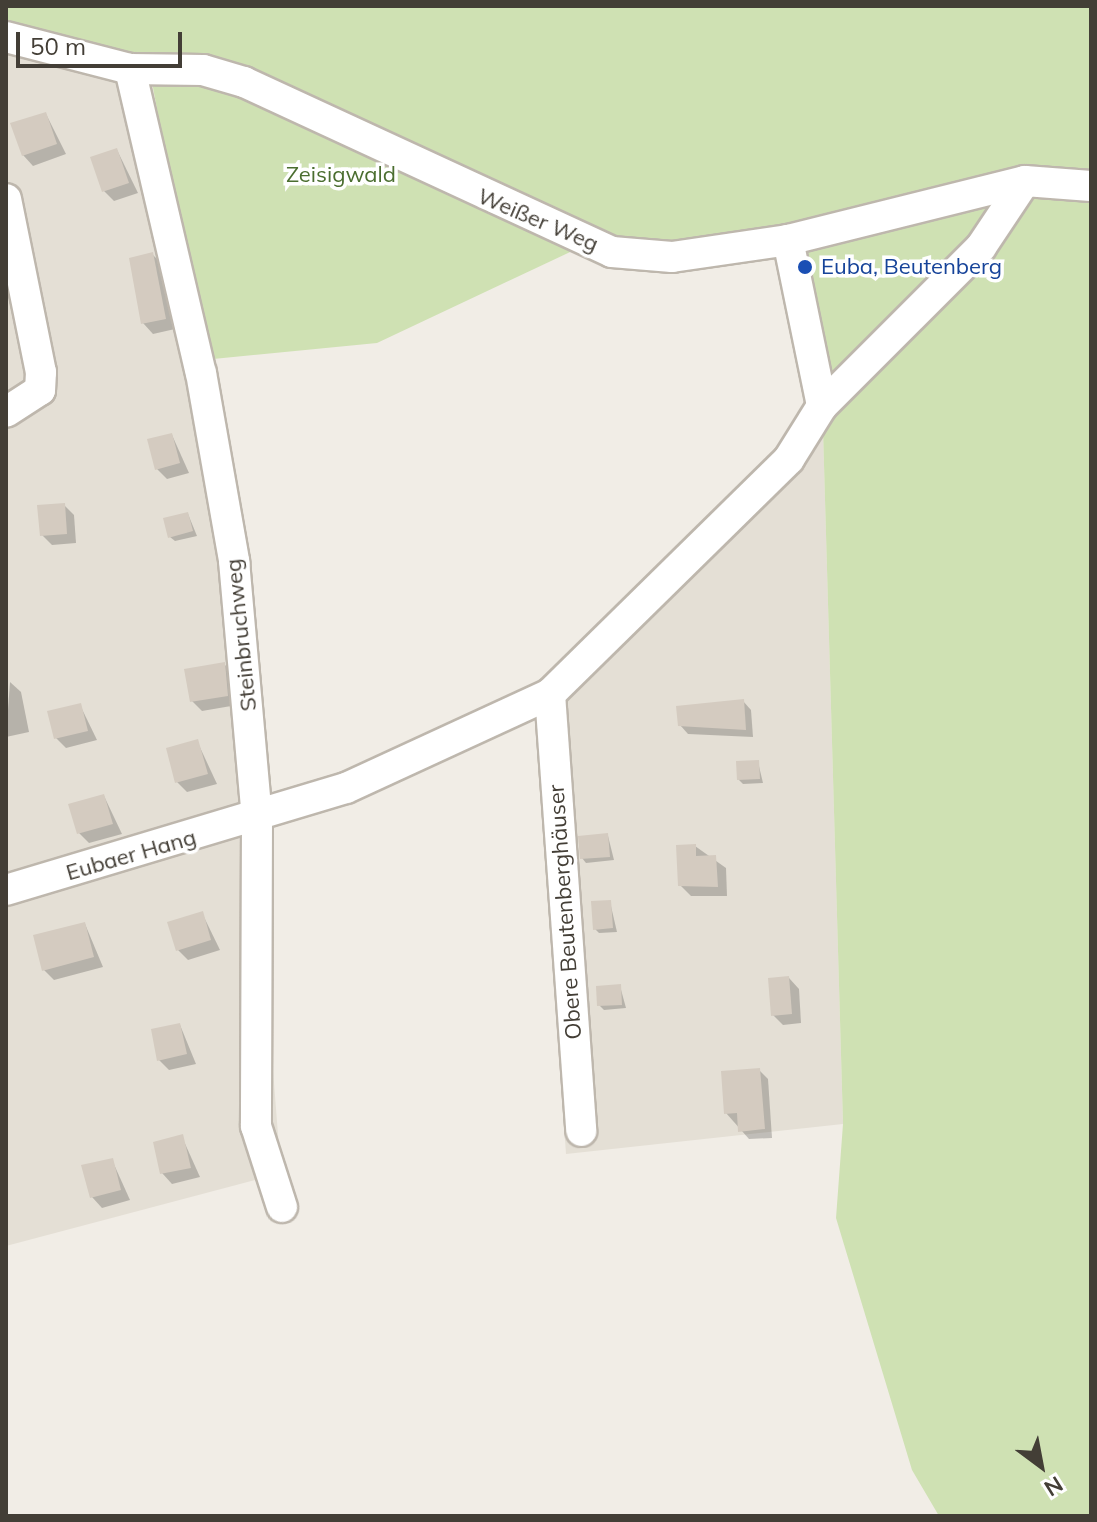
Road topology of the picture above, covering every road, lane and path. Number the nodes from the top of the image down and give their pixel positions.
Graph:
1 (6, 37) edge
2 (130, 69) junction
3 (1025, 181) junction
4 (1091, 186) edge
5 (6, 199) edge
6 (788, 240) junction
7 (822, 406) junction
8 (6, 412) edge
9 (550, 694) junction
10 (257, 820) junction
11 (6, 890) edge
12 (581, 1131) dead end
13 (282, 1207) dead end

1 - 2 street, Weißer Weg
2 - 6 street, Weißer Weg
2 - 10 street, Steinbruchweg
3 - 4 street, Weißer Weg
3 - 6 street, Weißer Weg
3 - 7 street
5 - 8 street
6 - 7 street
7 - 9 street
9 - 10 street
9 - 12 street, Obere Beutenberghäuser
10 - 11 street, Eubaer Hang
10 - 13 street, Steinbruchweg

